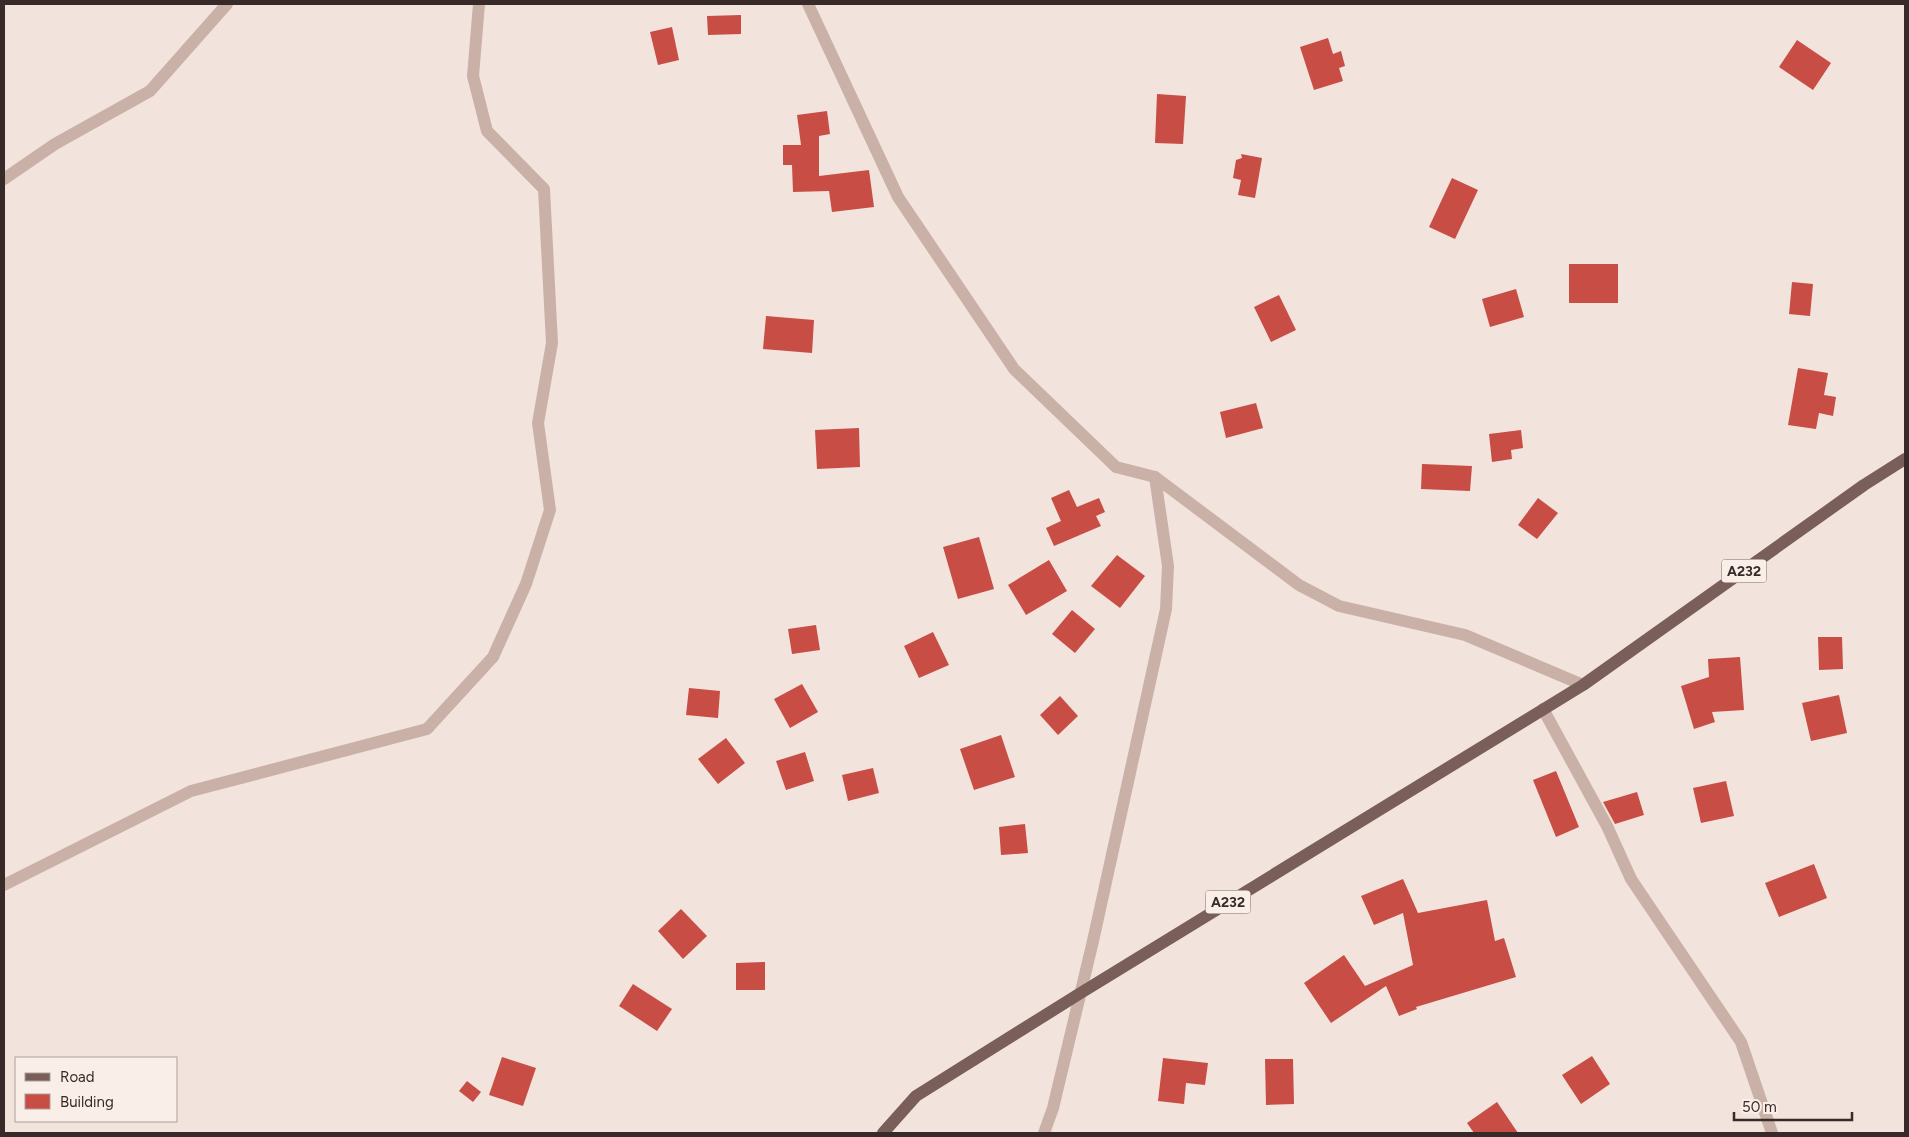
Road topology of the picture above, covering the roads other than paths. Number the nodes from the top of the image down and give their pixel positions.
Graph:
1 (227, 4) edge
2 (479, 4) edge
3 (808, 4) edge
4 (4, 179) edge
5 (1905, 459) edge
6 (1155, 477) junction
7 (1583, 685) junction
8 (1543, 709) junction
9 (4, 885) edge
10 (1079, 994) junction
11 (882, 1133) edge
12 (1044, 1133) edge
13 (1772, 1133) edge

1 - 4 street
2 - 9 street
3 - 6 street
5 - 7 main road, A232
6 - 7 street
6 - 10 street
7 - 8 main road, A232
8 - 10 main road, A232
8 - 13 street
10 - 11 main road, A232
10 - 12 street

